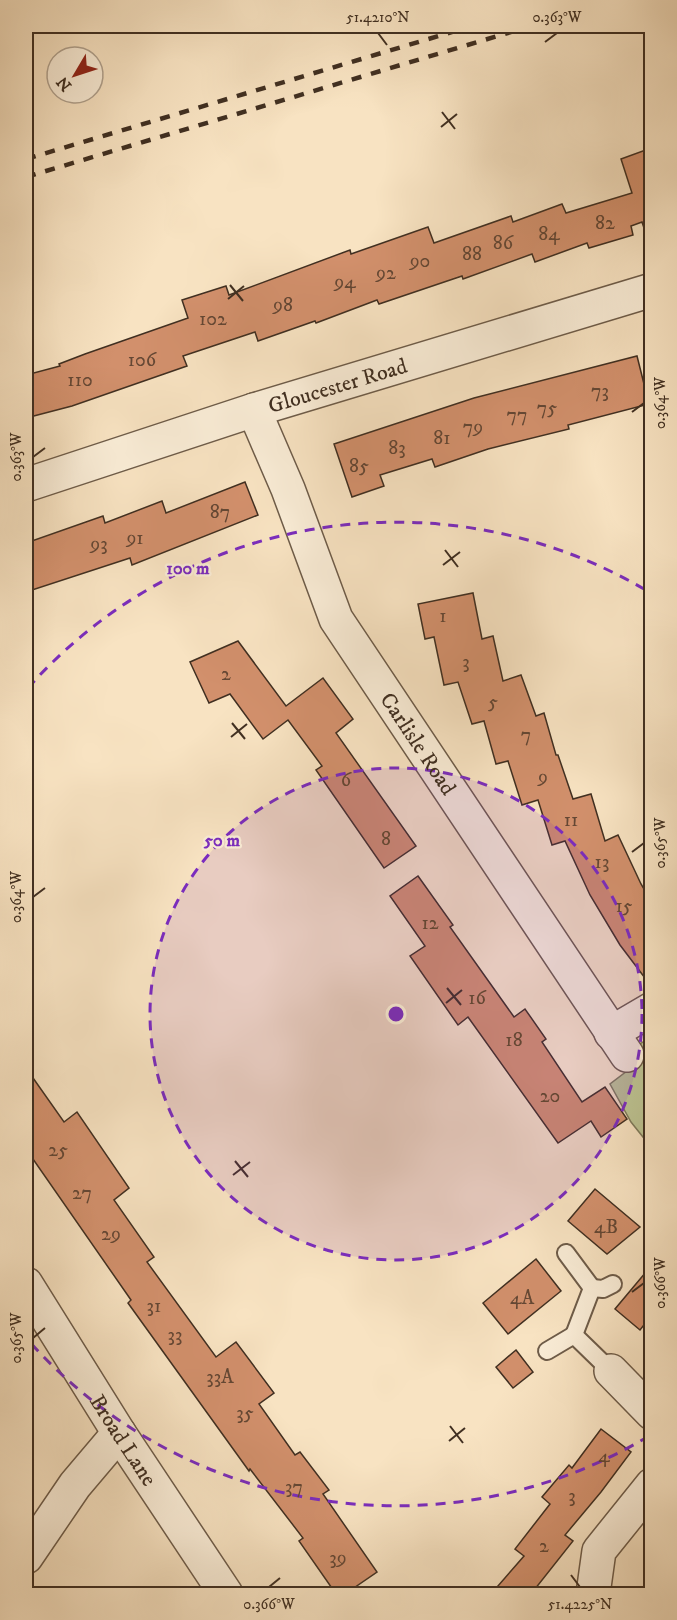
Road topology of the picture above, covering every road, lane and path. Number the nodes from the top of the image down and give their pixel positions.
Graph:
1 (651, 290) edge
2 (254, 410) junction
3 (26, 485) edge
4 (651, 1009) edge
5 (566, 1253) dead end
6 (26, 1284) edge
7 (613, 1284) dead end
8 (592, 1288) junction
9 (574, 1335) junction
10 (547, 1351) dead end
11 (611, 1371) joint
12 (651, 1413) edge
13 (119, 1433) junction
14 (651, 1485) edge
15 (26, 1557) edge
16 (226, 1594) edge
17 (593, 1594) edge

1 - 2 street, Gloucester Road
2 - 3 street, Gloucester Road
2 - 4 street, Carlisle Road
5 - 8 lane
6 - 13 street, Broad Lane
7 - 8 lane
8 - 9 lane
9 - 10 lane
9 - 11 lane
11 - 12 street
13 - 15 street
13 - 16 street, Broad Lane
14 - 17 street

